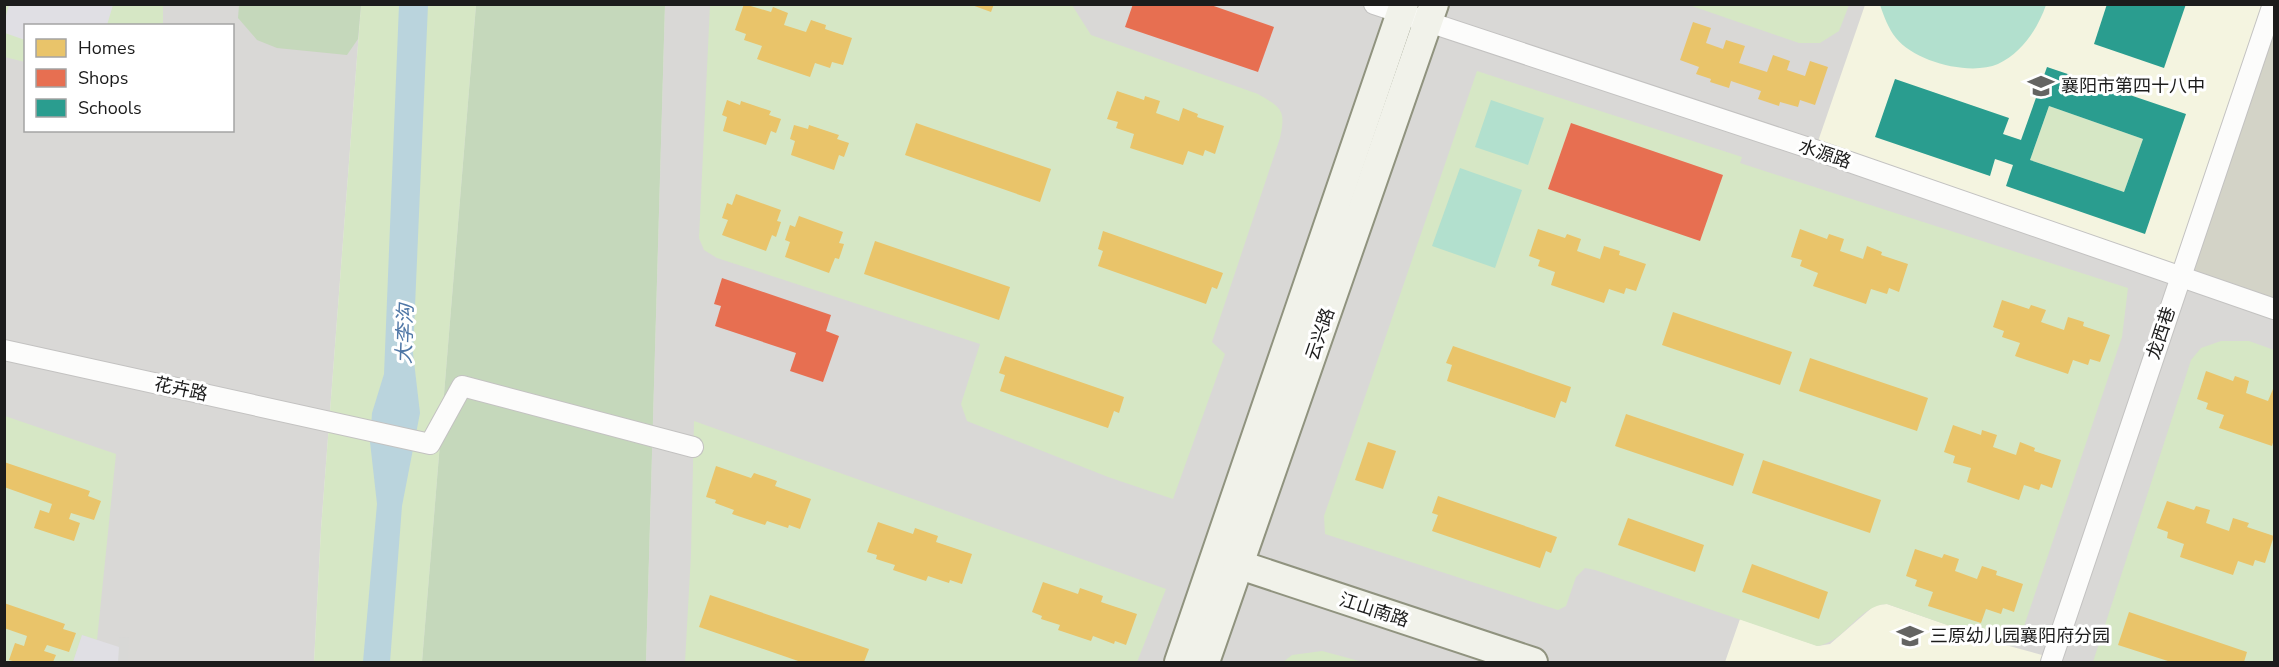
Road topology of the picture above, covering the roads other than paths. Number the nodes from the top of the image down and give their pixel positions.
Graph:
1 (1374, 4) edge
2 (2273, 4) edge
3 (1402, 9) edge
4 (1431, 14) edge
5 (2180, 277) junction
6 (2274, 309) edge
7 (4, 350) edge
8 (693, 447) dead end
9 (1227, 560) junction
10 (1179, 663) edge
11 (1205, 663) edge
12 (1533, 663) edge
13 (2051, 663) edge

1 - 3 street, 水源路
2 - 5 street, 龙西巷
3 - 4 street, 水源路
3 - 9 street, 云兴路
4 - 5 street, 水源路
4 - 9 street, 云兴路
5 - 6 street, 水源路
5 - 13 street, 龙西巷
7 - 8 street, 花卉路
9 - 10 street, 云兴路
9 - 11 street, 云兴路
9 - 12 street, 江山南路

